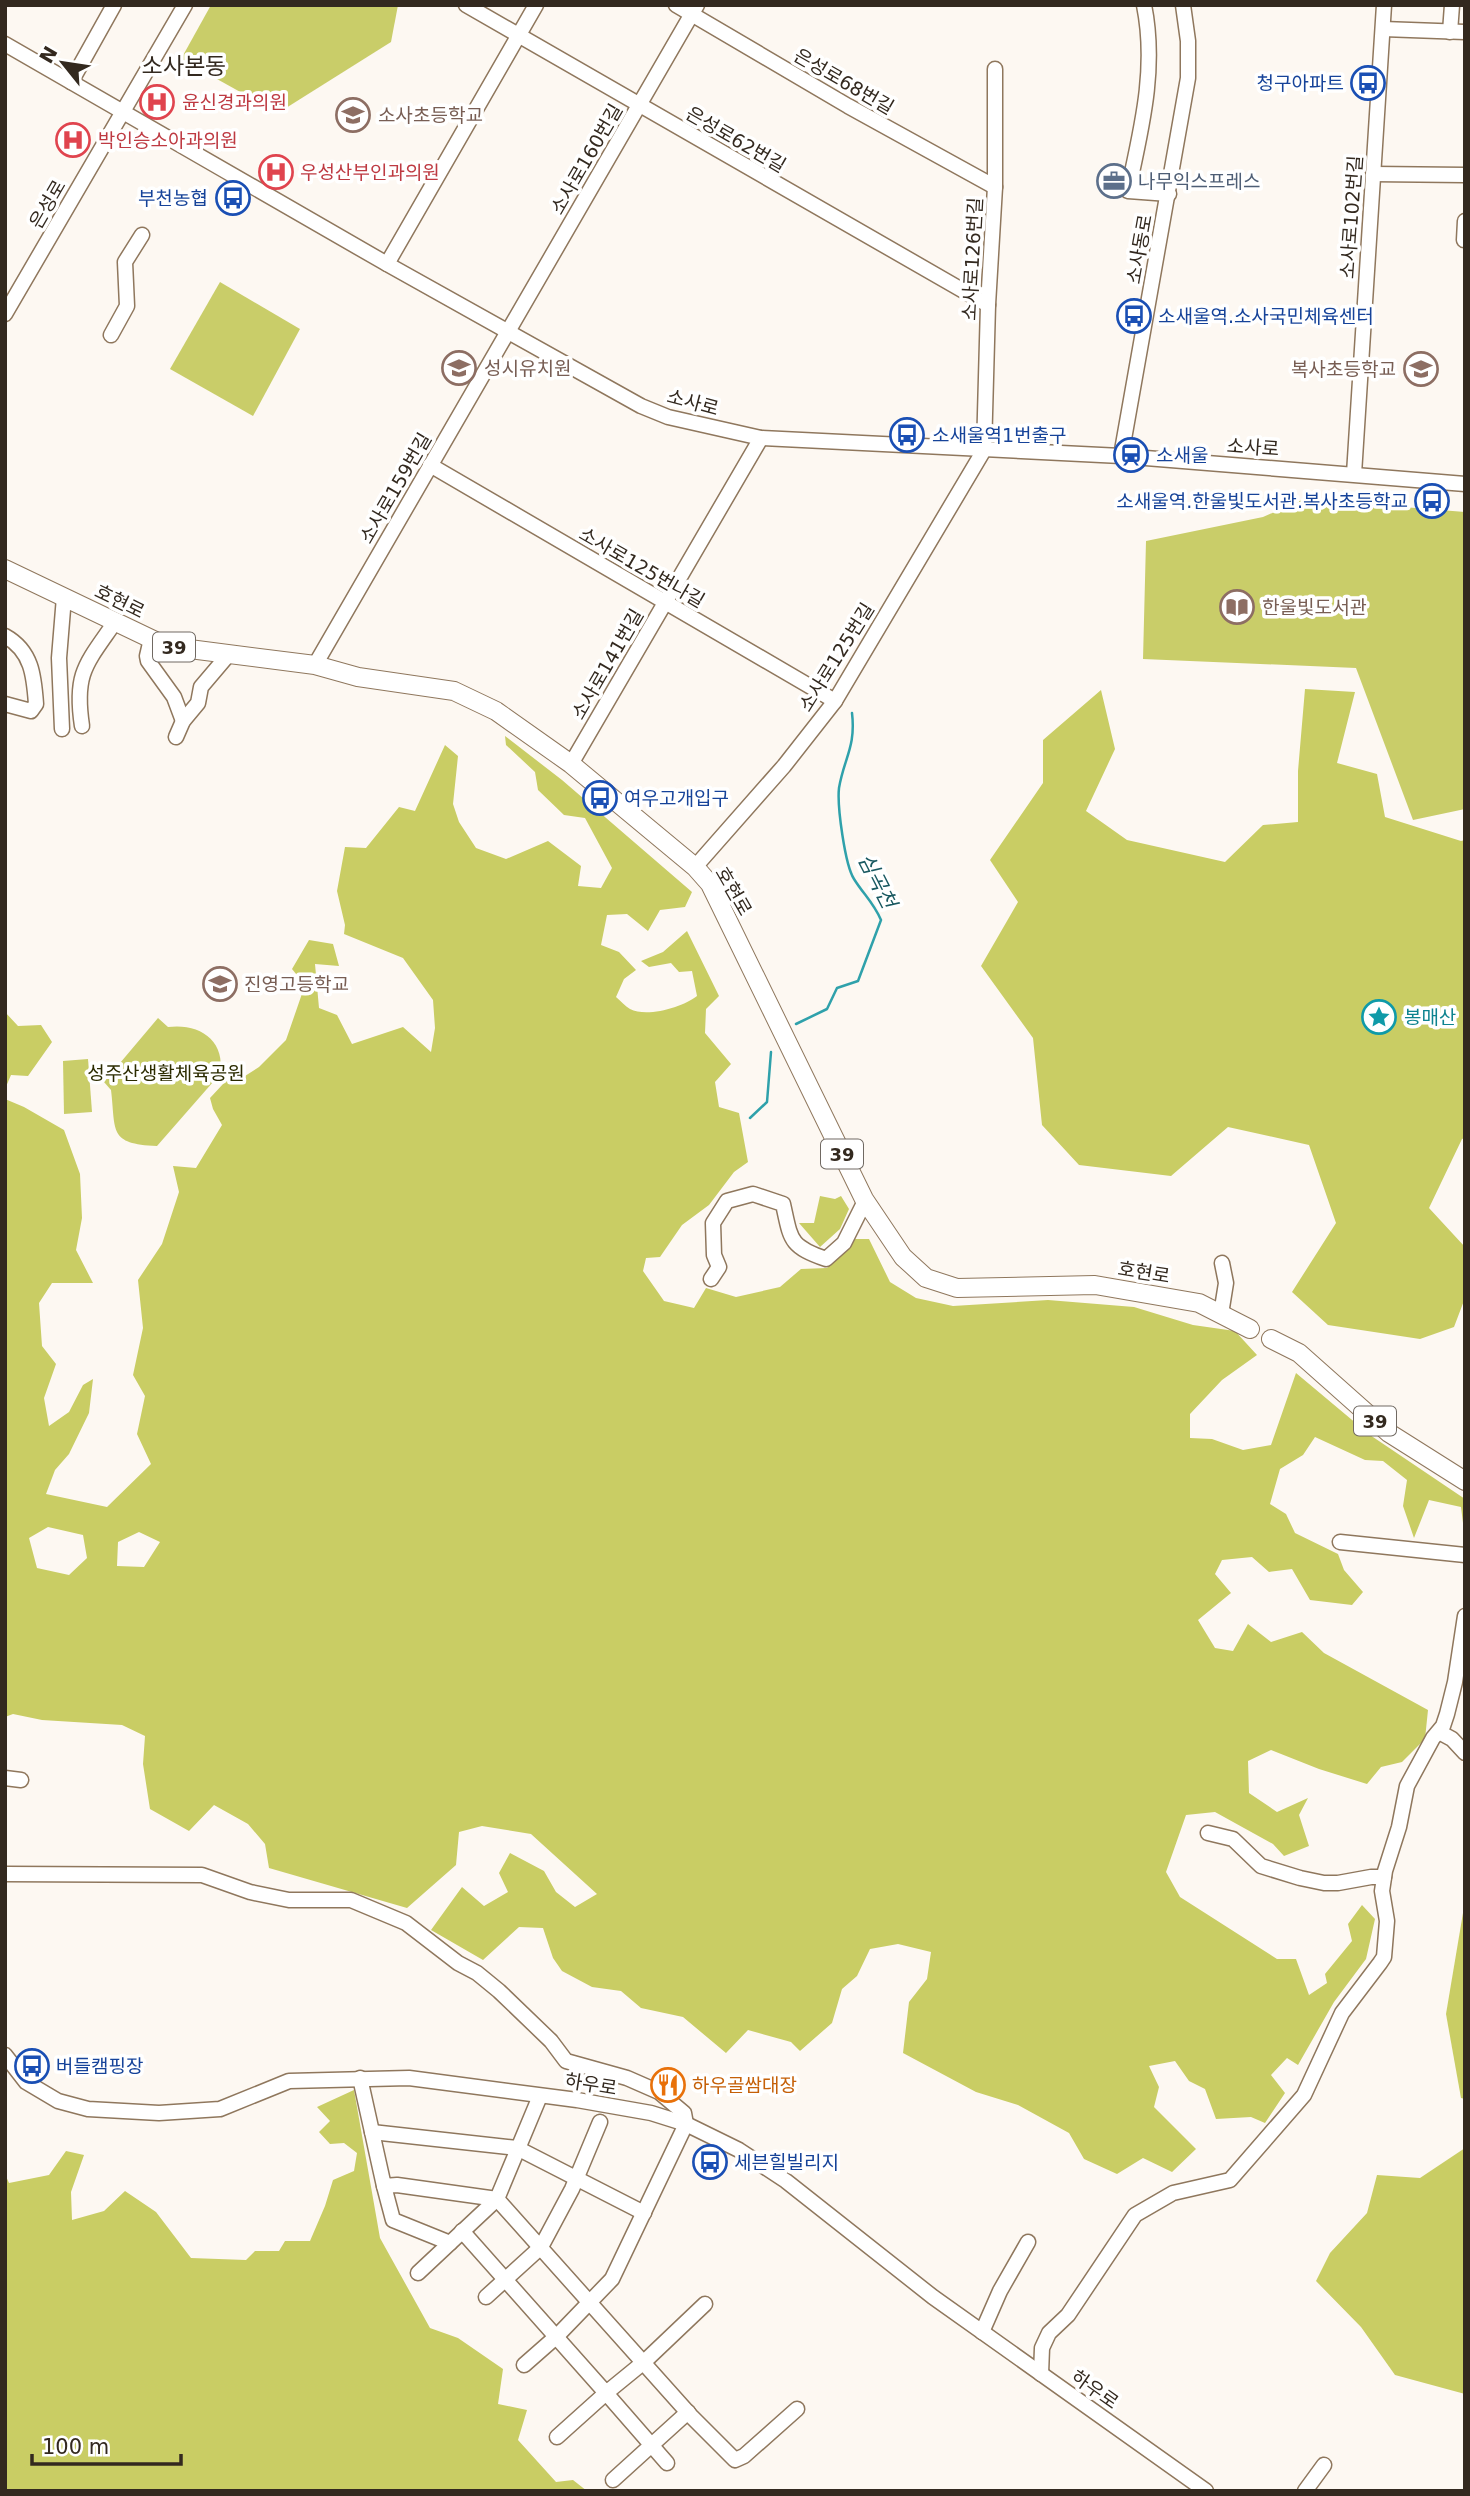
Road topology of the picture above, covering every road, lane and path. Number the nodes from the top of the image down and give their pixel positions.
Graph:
1 (114, 5) edge
2 (185, 5) edge
3 (466, 5) edge
4 (536, 5) edge
5 (676, 5) edge
6 (1144, 5) edge
7 (1183, 5) edge
8 (1384, 5) edge
9 (1452, 5) edge
10 (694, 10) edge
11 (1383, 29) junction
12 (1457, 32) edge
13 (518, 36) junction
14 (5, 44) edge
15 (995, 69) dead end
16 (72, 82) junction
17 (640, 105) junction
18 (123, 112) junction
19 (1373, 174) junction
20 (1465, 175) edge
21 (995, 187) junction
22 (1169, 194) junction
23 (1465, 221) edge
24 (142, 235) dead end
25 (1464, 240) edge
26 (387, 264) junction
27 (988, 305) junction
28 (5, 314) edge
29 (507, 330) junction
30 (111, 335) dead end
31 (761, 438) junction
32 (984, 450) junction
33 (1121, 456) junction
34 (430, 465) junction
35 (1354, 474) junction
36 (1465, 484) edge
37 (5, 569) edge
38 (64, 597) junction
39 (665, 603) junction
40 (115, 621) junction
41 (5, 636) edge
42 (152, 639) junction
43 (229, 654) junction
44 (315, 665) junction
45 (835, 701) junction
46 (5, 705) edge
47 (183, 722) junction
48 (82, 726) dead end
49 (62, 729) dead end
50 (177, 737) dead end
51 (571, 764) junction
52 (695, 867) junction
53 (866, 1201) junction
54 (1222, 1263) dead end
55 (710, 1279) dead end
56 (1222, 1314) junction
57 (1250, 1329) dead end
58 (1271, 1339) dead end
59 (1465, 1480) edge
60 (1340, 1542) dead end
61 (1465, 1555) edge
62 (1465, 1616) edge
63 (1439, 1732) junction
64 (1465, 1753) edge
65 (5, 1778) edge
66 (21, 1780) dead end
67 (1208, 1833) dead end
68 (5, 1874) edge
69 (1384, 1877) junction
70 (5, 2055) edge
71 (360, 2078) junction
72 (540, 2096) junction
73 (600, 2122) dead end
74 (686, 2124) junction
75 (372, 2132) junction
76 (517, 2148) junction
77 (576, 2179) junction
78 (384, 2186) junction
79 (497, 2199) junction
80 (644, 2213) junction
81 (462, 2231) junction
82 (450, 2242) junction
83 (1028, 2242) dead end
84 (541, 2247) junction
85 (418, 2273) dead end
86 (506, 2279) junction
87 (486, 2297) dead end
88 (590, 2303) junction
89 (705, 2304) dead end
90 (982, 2332) junction
91 (557, 2336) junction
92 (644, 2362) junction
93 (524, 2365) dead end
94 (1041, 2374) junction
95 (606, 2393) junction
96 (797, 2409) dead end
97 (688, 2412) junction
98 (556, 2437) dead end
99 (652, 2445) junction
100 (667, 2463) dead end
101 (1324, 2465) dead end
102 (613, 2480) dead end
103 (1206, 2491) edge
104 (1305, 2491) edge

1 - 16 street
2 - 18 street, 은성로
3 - 13 street, 은성로62번길
4 - 13 street
5 - 10 street, 은성로68번길
6 - 22 street
7 - 22 street, 소사동로
8 - 11 street, 소사로102번길
9 - 12 street
10 - 17 street, 소사로160번길
10 - 21 street, 은성로68번길
11 - 12 street
11 - 19 street, 소사로102번길
13 - 17 street, 은성로62번길
13 - 26 street
14 - 16 street, 소사로
15 - 21 street, 소사로126번길
16 - 18 street, 소사로
17 - 27 street, 은성로62번길
17 - 29 street, 소사로160번길
18 - 26 street, 소사로
18 - 28 street, 은성로
19 - 20 street
19 - 35 street, 소사로102번길
21 - 27 street, 소사로126번길
22 - 33 street, 소사동로
23 - 25 street
24 - 30 street
26 - 29 street, 소사로
27 - 32 street, 소사로126번길
29 - 31 street, 소사로
29 - 34 street, 소사로159번길
31 - 32 street, 소사로
31 - 39 street, 소사로141번길
32 - 33 street, 소사로
32 - 45 street, 소사로125번길
33 - 35 street, 소사로
34 - 39 street, 소사로125번나길
34 - 44 street, 소사로159번길
35 - 36 street, 소사로
37 - 38 main road, 호현로 / 39
38 - 40 main road, 호현로 / 39
38 - 49 street
39 - 45 street, 소사로125번나길
39 - 51 street, 소사로141번길
40 - 42 main road, 호현로 / 39
40 - 48 street
41 - 46 street
42 - 43 main road, 호현로 / 39
42 - 47 street
43 - 44 main road, 호현로 / 39
43 - 47 street
44 - 51 main road, 호현로 / 39
45 - 52 street, 소사로125번길
47 - 50 street
51 - 52 main road, 호현로 / 39
52 - 53 main road, 호현로 / 39
53 - 55 street
53 - 56 main road, 호현로 / 39
54 - 56 street
56 - 57 main road, 호현로 / 39
58 - 59 main road, 39
60 - 61 street
62 - 63 street
63 - 64 street
63 - 69 street
65 - 66 street
67 - 69 street
68 - 74 street
69 - 94 street
70 - 71 street, 하우로
71 - 72 street, 하우로
71 - 75 street
72 - 74 street, 하우로
72 - 76 street
73 - 77 street
74 - 80 street
74 - 90 street, 하우로
75 - 76 street
75 - 78 street
76 - 77 street
76 - 79 street
77 - 80 street
77 - 84 street
78 - 79 street
78 - 82 street
79 - 81 street
79 - 84 street
80 - 88 street
81 - 82 street
81 - 86 street
82 - 85 street
83 - 90 street
84 - 86 street
84 - 88 street
86 - 87 street
86 - 91 street
88 - 91 street
88 - 92 street
89 - 92 street
90 - 94 street, 하우로
91 - 93 street
91 - 95 street
92 - 95 street
92 - 97 street
94 - 103 street, 하우로
95 - 98 street
95 - 99 street
96 - 97 street
97 - 99 street
99 - 100 street
99 - 102 street
101 - 104 street

